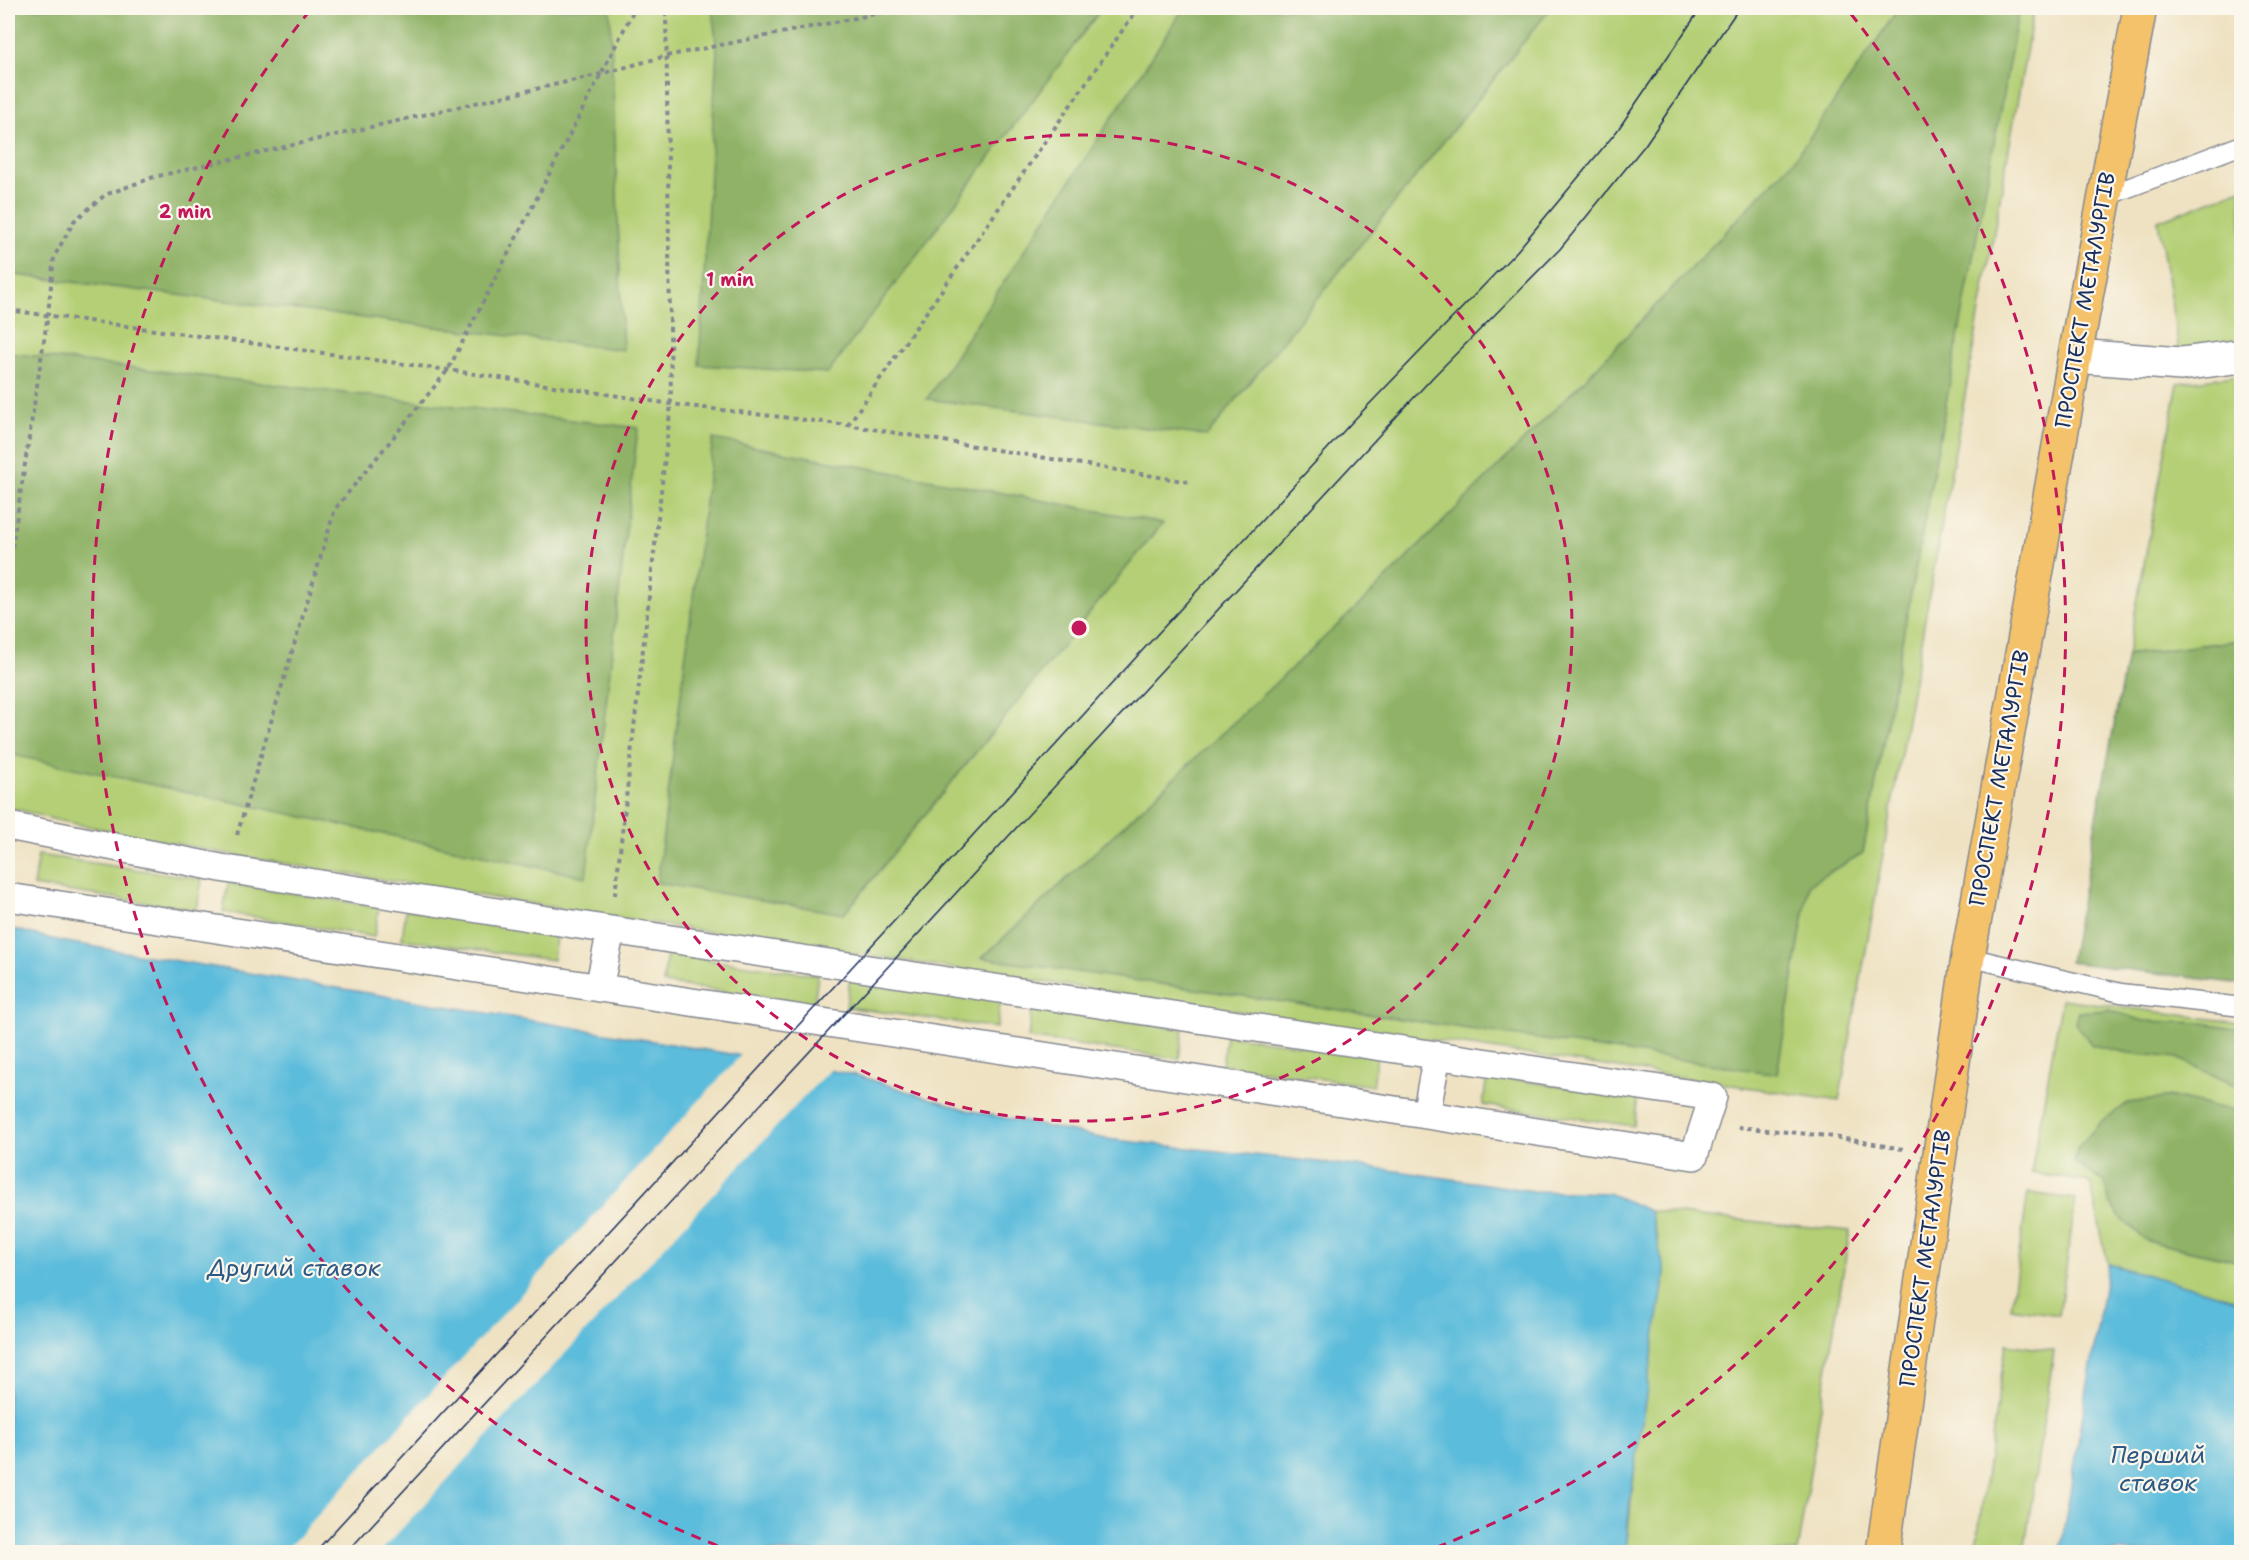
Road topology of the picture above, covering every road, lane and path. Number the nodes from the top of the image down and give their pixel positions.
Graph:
1 (635, 8) edge
2 (666, 8) edge
3 (905, 8) edge
4 (1138, 8) edge
5 (2140, 8) edge
6 (666, 56) junction
7 (601, 74) junction
8 (2241, 145) edge
9 (2104, 197) junction
10 (8, 310) edge
11 (48, 314) junction
12 (2075, 356) junction
13 (2241, 356) edge
14 (448, 370) junction
15 (671, 404) junction
16 (848, 425) junction
17 (1189, 482) dead end
18 (8, 573) edge
19 (8, 826) edge
20 (226, 869) junction
21 (8, 897) edge
22 (611, 930) junction
23 (1968, 957) junction
24 (599, 988) junction
25 (2241, 1007) edge
26 (1437, 1055) junction
27 (1426, 1115) junction
28 (1705, 1123) junction
29 (1940, 1155) junction
30 (1883, 1552) edge

1 - 7 path
2 - 6 path
3 - 6 path
4 - 16 path
5 - 9 main road, ПРОСПЕКТ МЕТАЛУРГІВ
6 - 7 path
6 - 15 path
7 - 11 path
7 - 14 path
8 - 9 lane
9 - 12 main road, ПРОСПЕКТ МЕТАЛУРГІВ
10 - 11 path
11 - 14 path
11 - 18 path
12 - 13 street
12 - 23 main road, ПРОСПЕКТ МЕТАЛУРГІВ
14 - 15 path
14 - 20 path
15 - 16 path
15 - 22 path
16 - 17 path
19 - 20 street
20 - 22 street
21 - 24 street
22 - 24 street
22 - 26 street
23 - 25 lane
23 - 29 main road, ПРОСПЕКТ МЕТАЛУРГІВ
24 - 27 street
26 - 27 street
26 - 28 street
27 - 28 street
28 - 29 path
29 - 30 main road, ПРОСПЕКТ МЕТАЛУРГІВ

